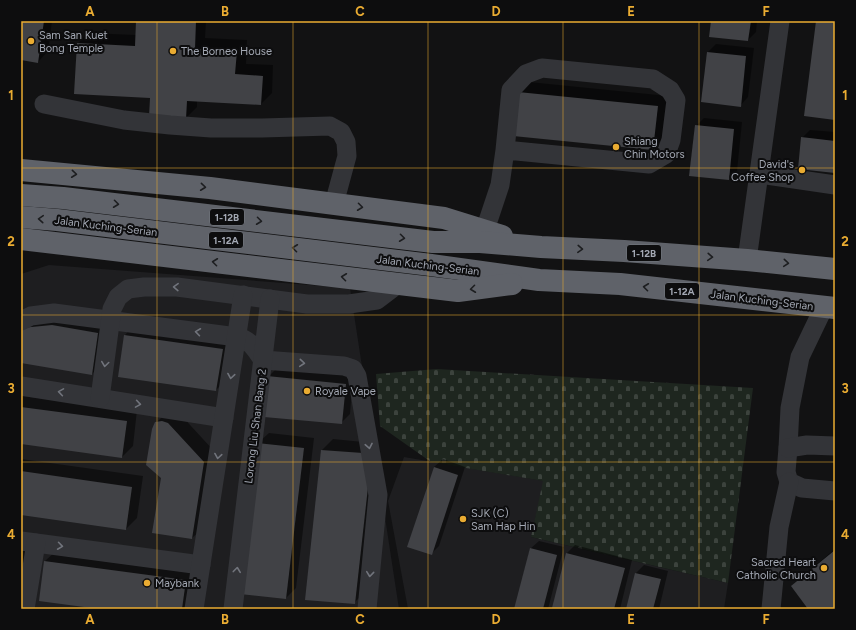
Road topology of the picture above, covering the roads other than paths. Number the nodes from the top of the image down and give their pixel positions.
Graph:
1 (780, 21) edge
2 (44, 104) dead end
3 (505, 150) junction
4 (21, 159) edge
5 (30, 170) edge
6 (759, 174) junction
7 (835, 185) edge
8 (21, 195) edge
9 (334, 204) junction
10 (21, 217) edge
11 (485, 230) junction
12 (21, 239) edge
13 (80, 246) junction
14 (541, 247) junction
15 (21, 254) edge
16 (747, 260) junction
17 (835, 269) edge
18 (539, 280) junction
19 (398, 284) junction
20 (243, 295) junction
21 (270, 299) junction
22 (830, 308) edge
23 (111, 320) junction
24 (21, 321) edge
25 (237, 337) junction
26 (263, 360) junction
27 (21, 386) edge
28 (100, 398) junction
29 (224, 418) junction
30 (835, 446) edge
31 (788, 448) junction
32 (789, 482) junction
33 (835, 491) edge
34 (28, 542) edge
35 (201, 565) junction
36 (25, 609) edge
37 (194, 609) edge
38 (233, 609) edge
39 (367, 609) edge
40 (772, 609) edge

1 - 6 street
2 - 9 street
3 - 3 street
3 - 11 street
4 - 5 highway
5 -> 9 highway
6 - 7 street
6 - 16 street
8 -> 14 highway, Jalan Kuching-Serian / 1-12B
9 -> 11 highway
18 -> 10 highway, Jalan Kuching-Serian / 1-12A
11 - 14 highway
12 - 13 highway
13 - 15 highway
19 -> 13 highway
14 -> 16 highway, Jalan Kuching-Serian / 1-12B
16 -> 17 highway, Jalan Kuching-Serian / 1-12B
18 -> 19 highway
22 -> 18 highway, Jalan Kuching-Serian / 1-12A
19 - 21 street
20 - 21 street
20 -> 23 street
20 - 25 street
21 - 26 street
22 - 31 street
23 - 24 street
25 -> 23 street
23 -> 28 street
25 - 26 street
25 -> 29 street
38 -> 26 street, Lorong Liu Shan Bang 2
26 -> 39 street, Lorong Liu Shan Bang 2
28 -> 27 street
28 -> 29 street
29 -> 35 street
30 - 31 street
31 - 32 street
32 - 33 street
32 - 40 street
34 -> 35 street
34 - 36 street
35 - 37 street

